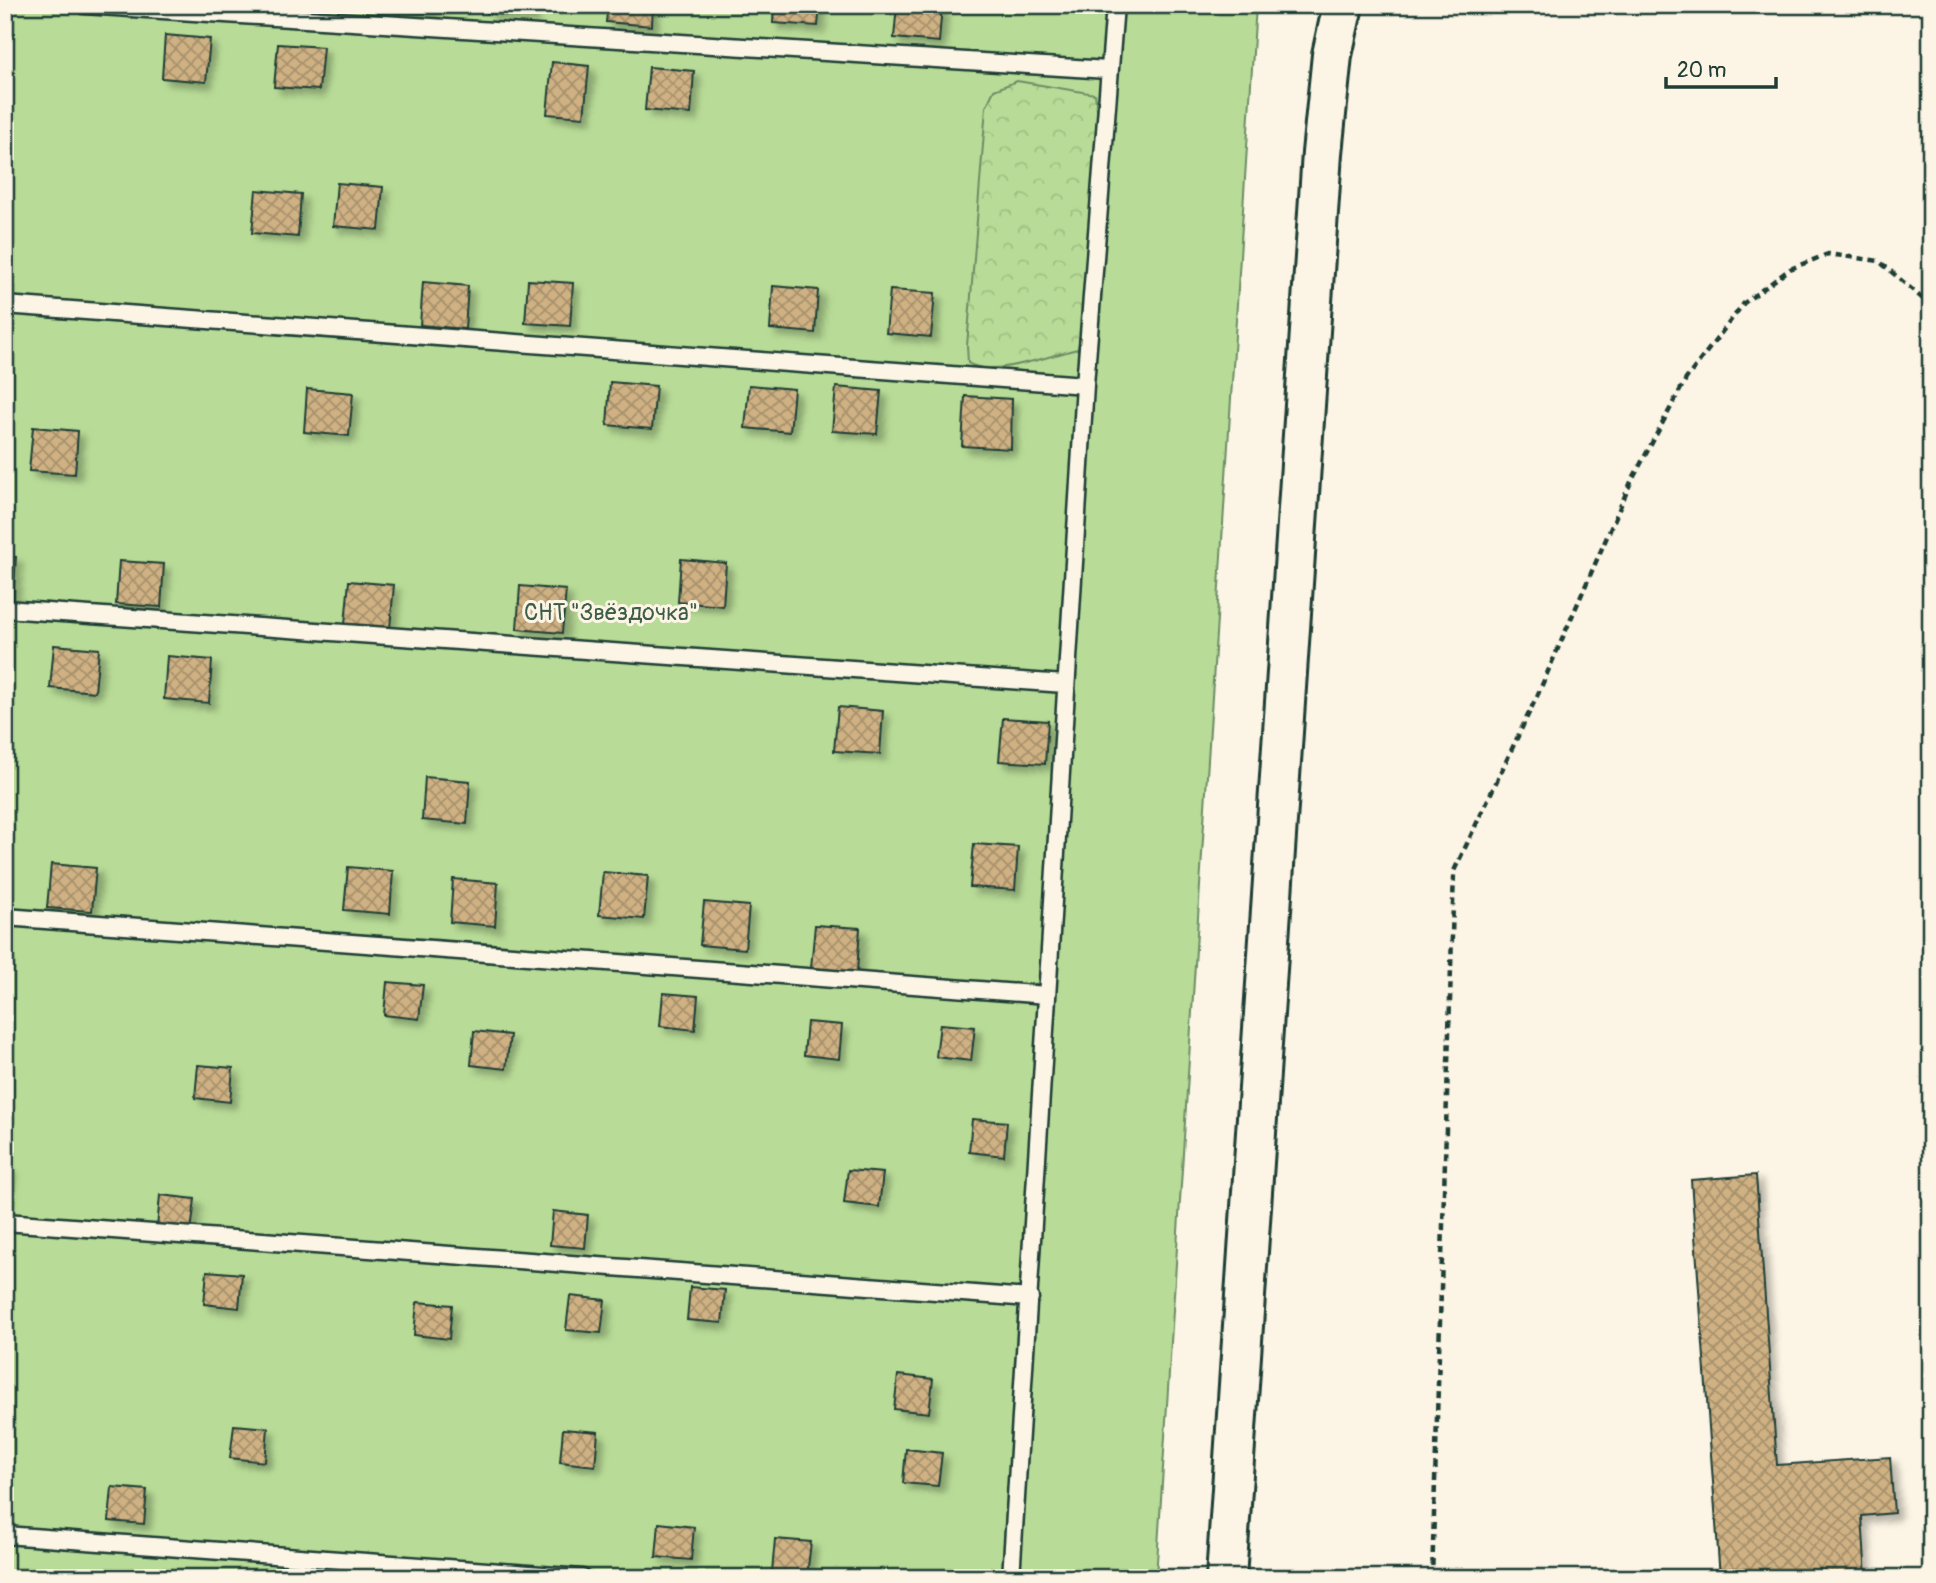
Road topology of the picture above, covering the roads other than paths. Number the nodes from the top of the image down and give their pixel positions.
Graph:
1 (84, 5) edge
2 (1115, 5) edge
3 (1343, 5) edge
4 (1108, 70) junction
5 (5, 305) edge
6 (1084, 385) junction
7 (5, 610) edge
8 (1065, 684) junction
9 (5, 917) edge
10 (1047, 995) junction
11 (5, 1222) edge
12 (1030, 1298) junction
13 (5, 1535) edge
14 (582, 1578) edge
15 (1011, 1578) edge
16 (1226, 1578) edge

1 - 4 lane
2 - 4 lane
3 - 16 street
4 - 6 lane
5 - 6 lane
6 - 8 lane
7 - 8 lane
8 - 10 lane
9 - 10 lane
10 - 12 lane
11 - 12 lane
12 - 15 lane
13 - 14 lane

